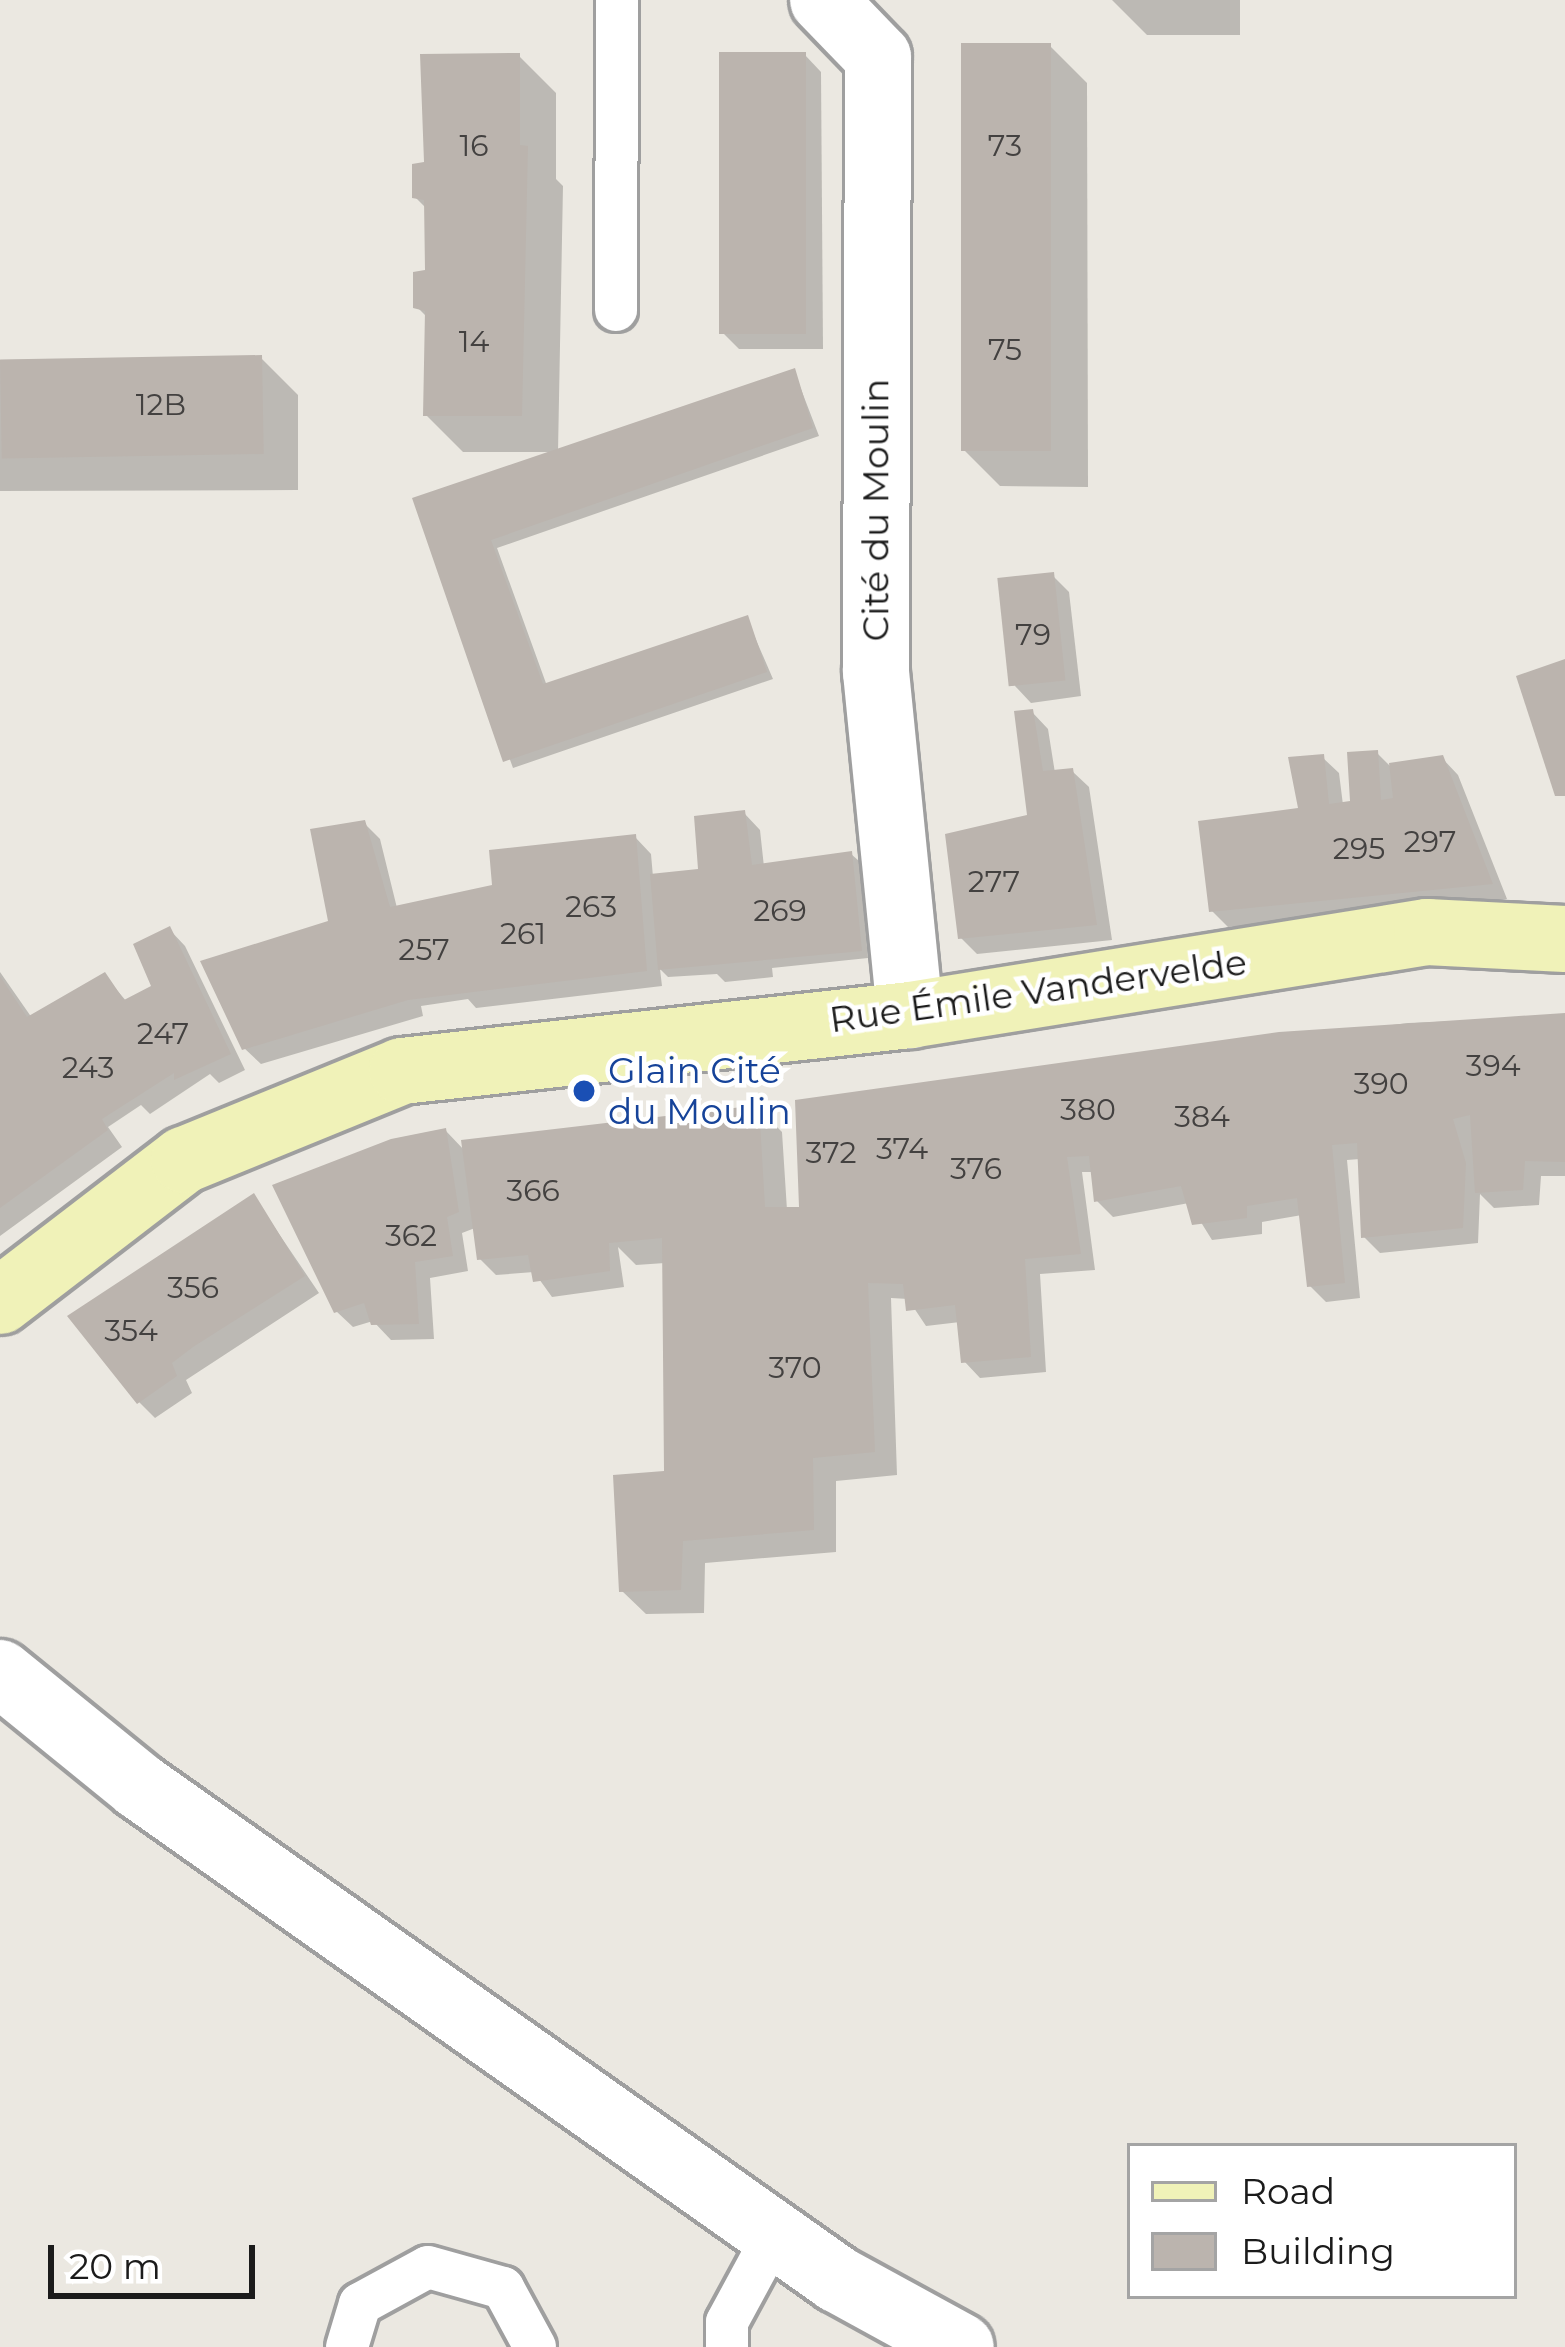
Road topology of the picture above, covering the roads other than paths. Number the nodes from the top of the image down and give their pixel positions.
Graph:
1 (616, 0) edge
2 (839, 6) edge
3 (616, 310) dead end
4 (1565, 939) edge
5 (910, 1015) junction
6 (0, 1300) edge
7 (0, 1672) edge
8 (774, 2235) junction
9 (347, 2347) edge
10 (535, 2347) edge
11 (727, 2347) edge
12 (961, 2347) edge

1 - 3 lane
2 - 5 street, Cité du Moulin
4 - 5 main road, Rue Émile Vandervelde
5 - 6 main road, Rue Émile Vandervelde
7 - 8 street
8 - 11 lane
8 - 12 street
9 - 10 lane

